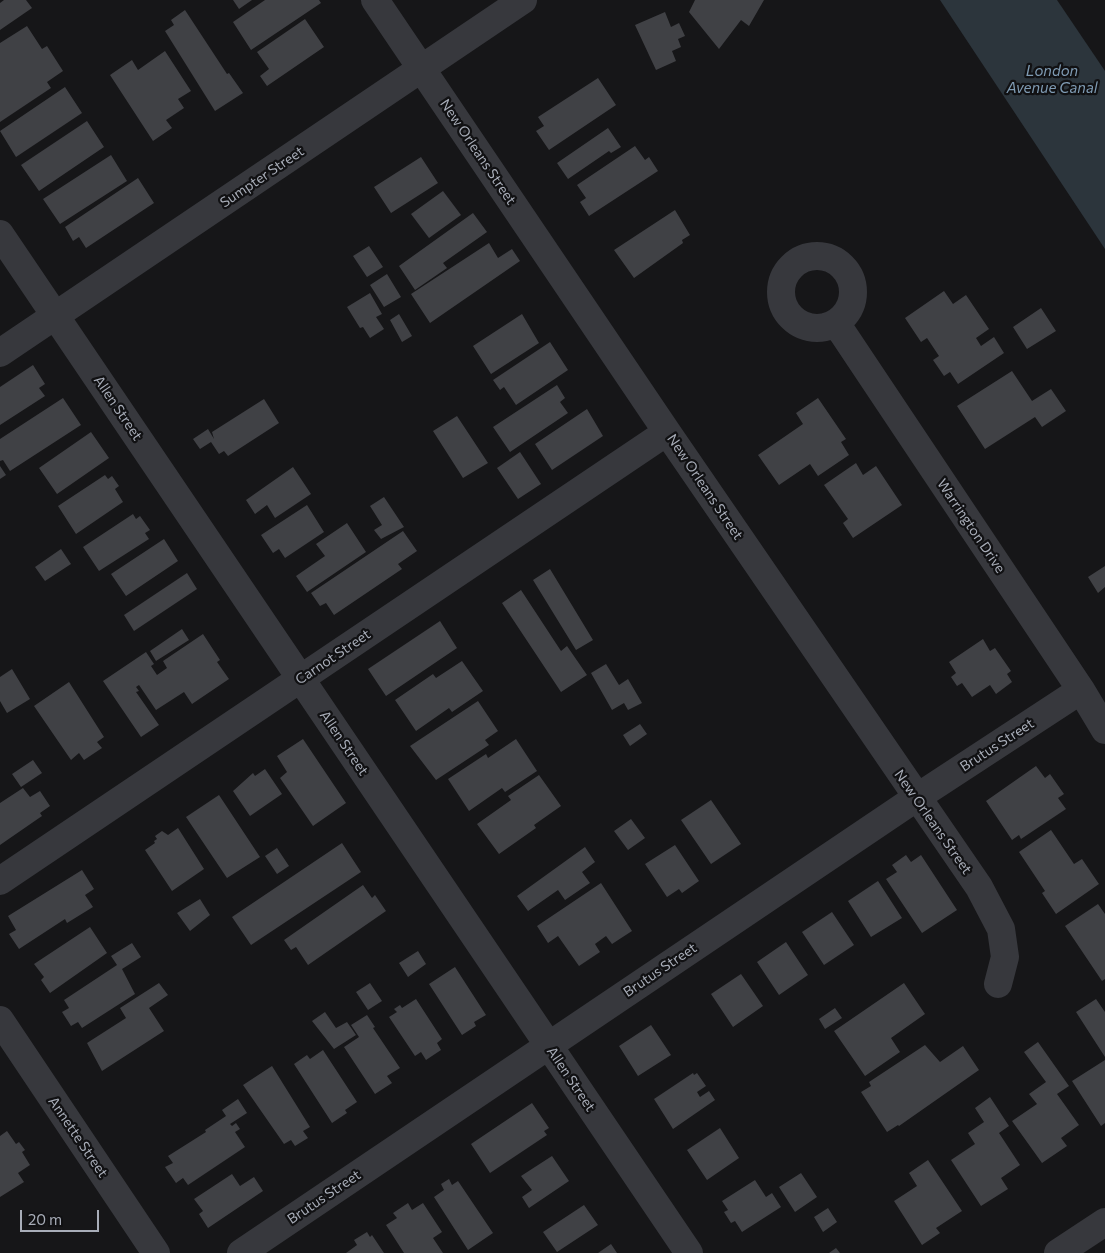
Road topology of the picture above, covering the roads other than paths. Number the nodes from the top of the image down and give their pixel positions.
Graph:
1 (375, 0) edge
2 (523, 0) edge
3 (422, 69) junction
4 (0, 234) edge
5 (56, 316) junction
6 (836, 323) dead end
7 (0, 353) edge
8 (667, 432) junction
9 (301, 679) junction
10 (1081, 690) junction
11 (1105, 730) edge
12 (916, 798) junction
13 (0, 881) edge
14 (998, 984) dead end
15 (0, 1020) edge
16 (548, 1045) junction
17 (1105, 1222) edge
18 (156, 1253) edge
19 (241, 1253) edge
20 (689, 1253) edge
21 (1058, 1253) edge

1 - 3 street, New Orleans Street
2 - 3 street, Sumpter Street
3 - 5 street, Sumpter Street
3 - 8 street, New Orleans Street
4 - 5 street, Allen Street
5 - 7 street, Sumpter Street
5 - 9 street, Allen Street
6 - 10 street, Warrington Drive
8 - 9 street, Carnot Street
8 - 12 street, New Orleans Street
9 - 13 street, Carnot Street
9 - 16 street, Allen Street
10 - 11 street, Warrington Drive
10 - 12 street, Brutus Street
12 - 14 street, New Orleans Street
12 - 16 street, Brutus Street
15 - 18 street, Annette Street
16 - 19 street, Brutus Street
16 - 20 street, Allen Street
17 - 21 street

